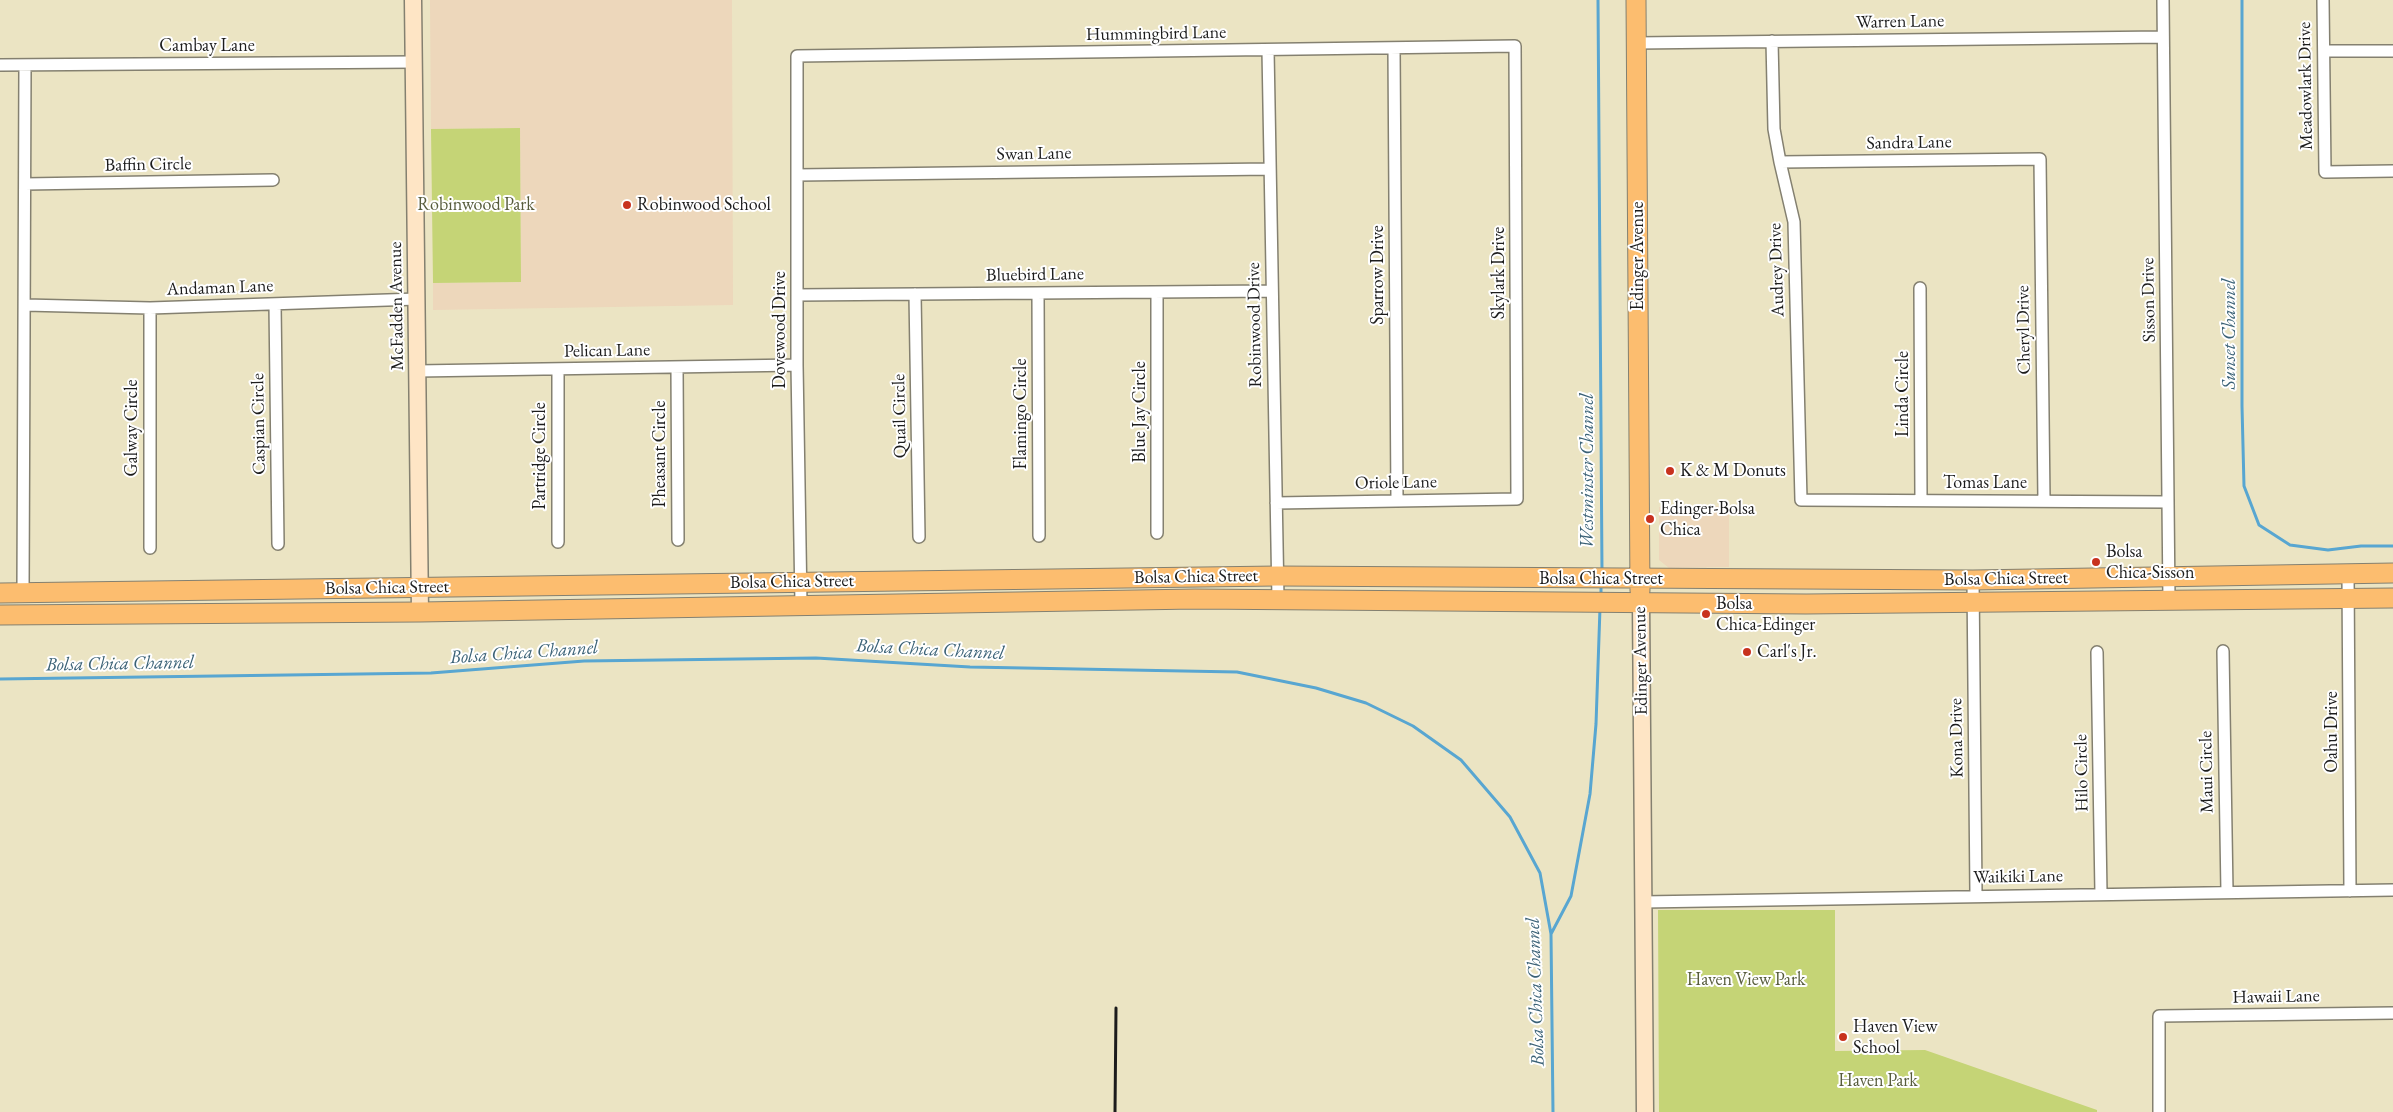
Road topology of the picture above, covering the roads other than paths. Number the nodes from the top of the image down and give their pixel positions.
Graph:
1 (413, 0) edge
2 (1636, 0) edge
3 (2163, 0) edge
4 (2323, 0) edge
5 (2163, 37) junction
6 (1772, 41) junction
7 (1636, 42) junction
8 (1515, 46) joint
9 (1394, 48) junction
10 (1268, 50) junction
11 (2324, 51) junction
12 (2393, 51) edge
13 (797, 56) joint
14 (414, 62) junction
15 (0, 65) edge
16 (25, 65) junction
17 (2040, 158) joint
18 (1780, 162) junction
19 (1270, 169) junction
20 (2393, 171) edge
21 (797, 175) junction
22 (273, 180) dead end
23 (25, 184) junction
24 (1920, 288) dead end
25 (1272, 291) junction
26 (1157, 292) junction
27 (1038, 293) junction
28 (915, 294) junction
29 (797, 295) junction
30 (417, 299) junction
31 (275, 304) junction
32 (25, 305) junction
33 (150, 308) junction
34 (797, 365) junction
35 (677, 367) junction
36 (558, 369) junction
37 (417, 371) junction
38 (1517, 499) joint
39 (1800, 500) joint
40 (1921, 500) junction
41 (1397, 501) junction
42 (2044, 501) junction
43 (2168, 502) junction
44 (1276, 503) junction
45 (1158, 533) dead end
46 (1039, 536) dead end
47 (919, 537) dead end
48 (678, 540) dead end
49 (558, 542) dead end
50 (278, 544) dead end
51 (150, 548) dead end
52 (2393, 573) edge
53 (2348, 574) junction
54 (1277, 576) junction
55 (2169, 576) junction
56 (1640, 579) junction
57 (1806, 580) junction
58 (1973, 580) junction
59 (800, 582) junction
60 (420, 588) junction
61 (0, 593) edge
62 (24, 593) junction
63 (2393, 598) edge
64 (1278, 599) junction
65 (2348, 599) junction
66 (2170, 600) junction
67 (1973, 602) junction
68 (1640, 603) junction
69 (801, 604) junction
70 (1806, 604) junction
71 (420, 612) junction
72 (0, 615) edge
73 (2223, 651) dead end
74 (2097, 652) dead end
75 (2393, 890) edge
76 (2350, 891) junction
77 (2227, 892) junction
78 (2101, 894) junction
79 (1976, 895) junction
80 (1643, 902) junction
81 (2393, 1013) edge
82 (1645, 1112) edge
83 (2160, 1112) edge

1 - 14 street, McFadden Avenue
2 - 7 main road, Edinger Avenue
3 - 5 street, Sisson Drive
4 - 11 street, Meadowlark Drive
5 - 6 street, Warren Lane
5 - 43 street, Sisson Drive
6 - 7 street, Warren Lane
6 - 18 street, Audrey Drive
7 - 56 main road, Edinger Avenue
8 - 9 street, Hummingbird Lane
8 - 38 street, Skylark Drive
9 - 10 street, Hummingbird Lane
9 - 41 street, Sparrow Drive
10 - 13 street, Hummingbird Lane
10 - 19 street, Robinwood Drive
11 - 12 street
11 - 20 street, Meadowlark Drive
13 - 21 street, Dovewood Drive
14 - 16 street, Cambay Lane
14 - 30 street, McFadden Avenue
15 - 16 street, Cambay Lane
16 - 23 street
17 - 18 street, Sandra Lane
17 - 42 street, Cheryl Drive
18 - 39 street, Audrey Drive
19 - 21 street, Swan Lane
19 - 25 street, Robinwood Drive
21 - 29 street, Dovewood Drive
22 - 23 street, Baffin Circle
23 - 32 street
24 - 40 street, Linda Circle
25 - 26 street, Bluebird Lane
25 - 44 street, Robinwood Drive
26 - 27 street, Bluebird Lane
26 - 45 street, Blue Jay Circle
27 - 28 street, Bluebird Lane
27 - 46 street, Flamingo Circle
28 - 29 street, Bluebird Lane
28 - 47 street, Quail Circle
29 - 34 street, Dovewood Drive
30 - 31 street, Andaman Lane
30 - 37 street, McFadden Avenue
31 - 33 street, Andaman Lane
31 - 50 street, Caspian Circle
32 - 33 street, Andaman Lane
32 - 62 street
33 - 51 street, Galway Circle
34 - 35 street, Pelican Lane
34 - 59 street, Dovewood Drive
35 - 36 street, Pelican Lane
35 - 48 street, Pheasant Circle
36 - 37 street, Pelican Lane
36 - 49 street, Partridge Circle
37 - 60 street, McFadden Avenue
38 - 41 street, Oriole Lane
39 - 40 street, Tomas Lane
40 - 42 street, Tomas Lane
41 - 44 street, Oriole Lane
42 - 43 street, Tomas Lane
43 - 55 street, Sisson Drive
44 - 54 street, Robinwood Drive
52 - 53 main road, Bolsa Chica Street
53 - 55 main road, Bolsa Chica Street
53 - 65 street, Oahu Drive
54 - 56 main road, Bolsa Chica Street
54 - 59 main road, Bolsa Chica Street
54 - 64 street, Robinwood Drive
55 - 58 main road, Bolsa Chica Street
55 - 66 street, Sisson Drive
56 - 57 main road, Bolsa Chica Street
56 - 68 main road, Edinger Avenue
57 - 58 main road, Bolsa Chica Street
57 - 70 main road
58 - 67 street, Kona Drive
59 - 60 main road, Bolsa Chica Street
59 - 69 street, Dovewood Drive
60 - 62 main road, Bolsa Chica Street
60 - 71 street, McFadden Avenue
61 - 62 main road, Bolsa Chica Street
63 - 65 main road, Bolsa Chica Street
64 - 68 main road, Bolsa Chica Street
64 - 69 main road, Bolsa Chica Street
65 - 66 main road, Bolsa Chica Street
65 - 76 street, Oahu Drive
66 - 67 main road, Bolsa Chica Street
67 - 70 main road, Bolsa Chica Street
67 - 79 street, Kona Drive
68 - 70 main road, Bolsa Chica Street
68 - 80 street, Edinger Avenue
69 - 71 main road, Bolsa Chica Street
71 - 72 main road, Bolsa Chica Street
73 - 77 street, Maui Circle
74 - 78 street, Hilo Circle
75 - 76 street, Waikiki Lane
76 - 77 street, Waikiki Lane
77 - 78 street, Waikiki Lane
78 - 79 street, Waikiki Lane
79 - 80 street, Waikiki Lane
80 - 82 street, Edinger Avenue
81 - 83 street, Hawaii Lane

